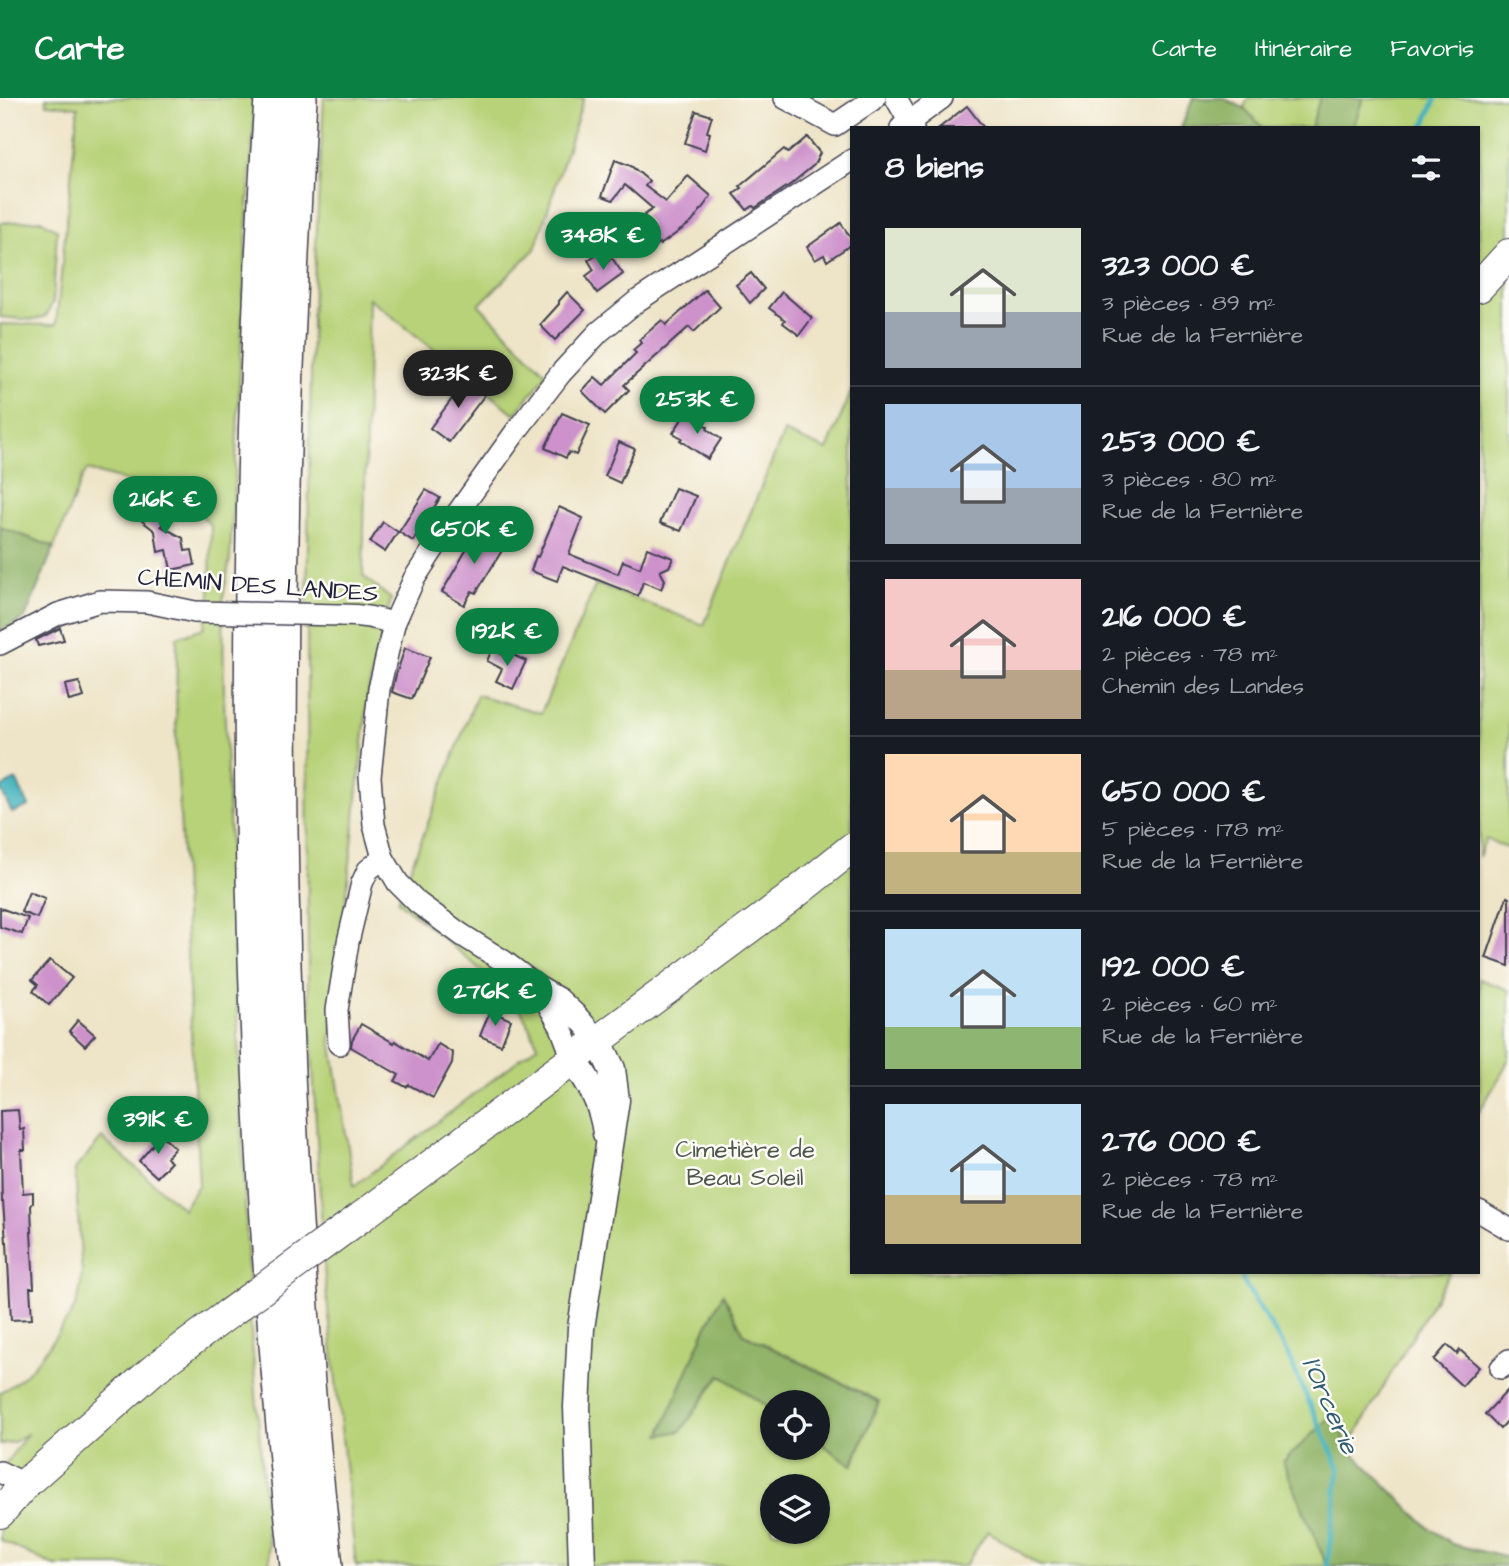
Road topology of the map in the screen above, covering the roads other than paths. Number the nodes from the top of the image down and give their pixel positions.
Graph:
1 (272, 98) edge
2 (299, 98) edge
3 (313, 98) edge
4 (785, 98) edge
5 (874, 98) edge
6 (896, 98) edge
7 (942, 98) edge
8 (908, 126) edge
9 (850, 161) edge
10 (1509, 254) edge
11 (1480, 286) edge
12 (394, 624) junction
13 (0, 644) edge
14 (850, 850) edge
15 (383, 858) junction
16 (538, 987) junction
17 (598, 1040) junction
18 (339, 1044) dead end
19 (573, 1059) junction
20 (607, 1147) junction
21 (293, 1182) junction
22 (1480, 1212) edge
23 (1509, 1229) edge
24 (13, 1478) edge
25 (0, 1513) edge
26 (298, 1566) edge
27 (325, 1566) edge
28 (582, 1566) edge

1 - 26 highway
2 - 21 highway
3 - 21 highway
4 - 5 street
6 - 8 street
7 - 8 street
9 - 12 street
10 - 11 main road
12 - 13 street, CHEMIN DES LANDES, bridge
12 - 15 street
14 - 17 main road
15 - 16 street
15 - 18 street
16 - 17 street
16 - 19 street
17 - 19 main road
17 - 20 street
19 - 20 street
19 - 24 main road, bridge
20 - 28 street
21 - 27 highway
22 - 23 street
24 - 25 main road

